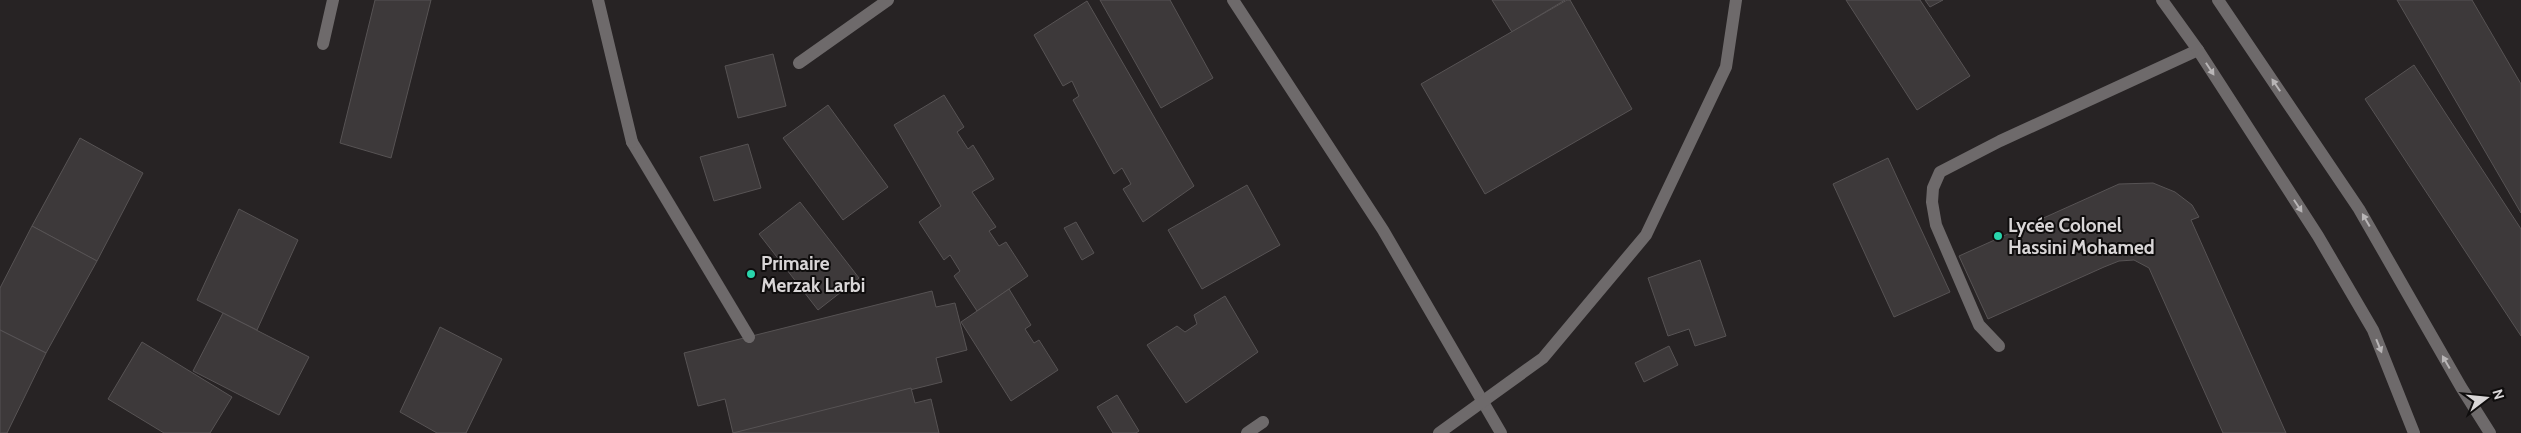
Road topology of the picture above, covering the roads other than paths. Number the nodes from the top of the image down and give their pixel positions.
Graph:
1 (333, 0) edge
2 (598, 0) edge
3 (888, 0) edge
4 (1233, 0) edge
5 (1736, 0) edge
6 (2162, 0) edge
7 (2218, 0) edge
8 (323, 44) dead end
9 (2198, 50) junction
10 (799, 63) dead end
11 (748, 336) dead end
12 (1999, 346) dead end
13 (1483, 401) junction
14 (1263, 422) dead end
15 (1247, 433) edge
16 (1438, 433) edge
17 (1502, 433) edge
18 (2414, 433) edge
19 (2490, 433) edge

1 - 8 street
2 - 11 street
3 - 10 street
4 - 13 street
5 - 13 street
6 - 9 street
19 -> 7 street
9 - 12 street
9 -> 18 street
13 - 16 street
13 - 17 street
14 - 15 street

